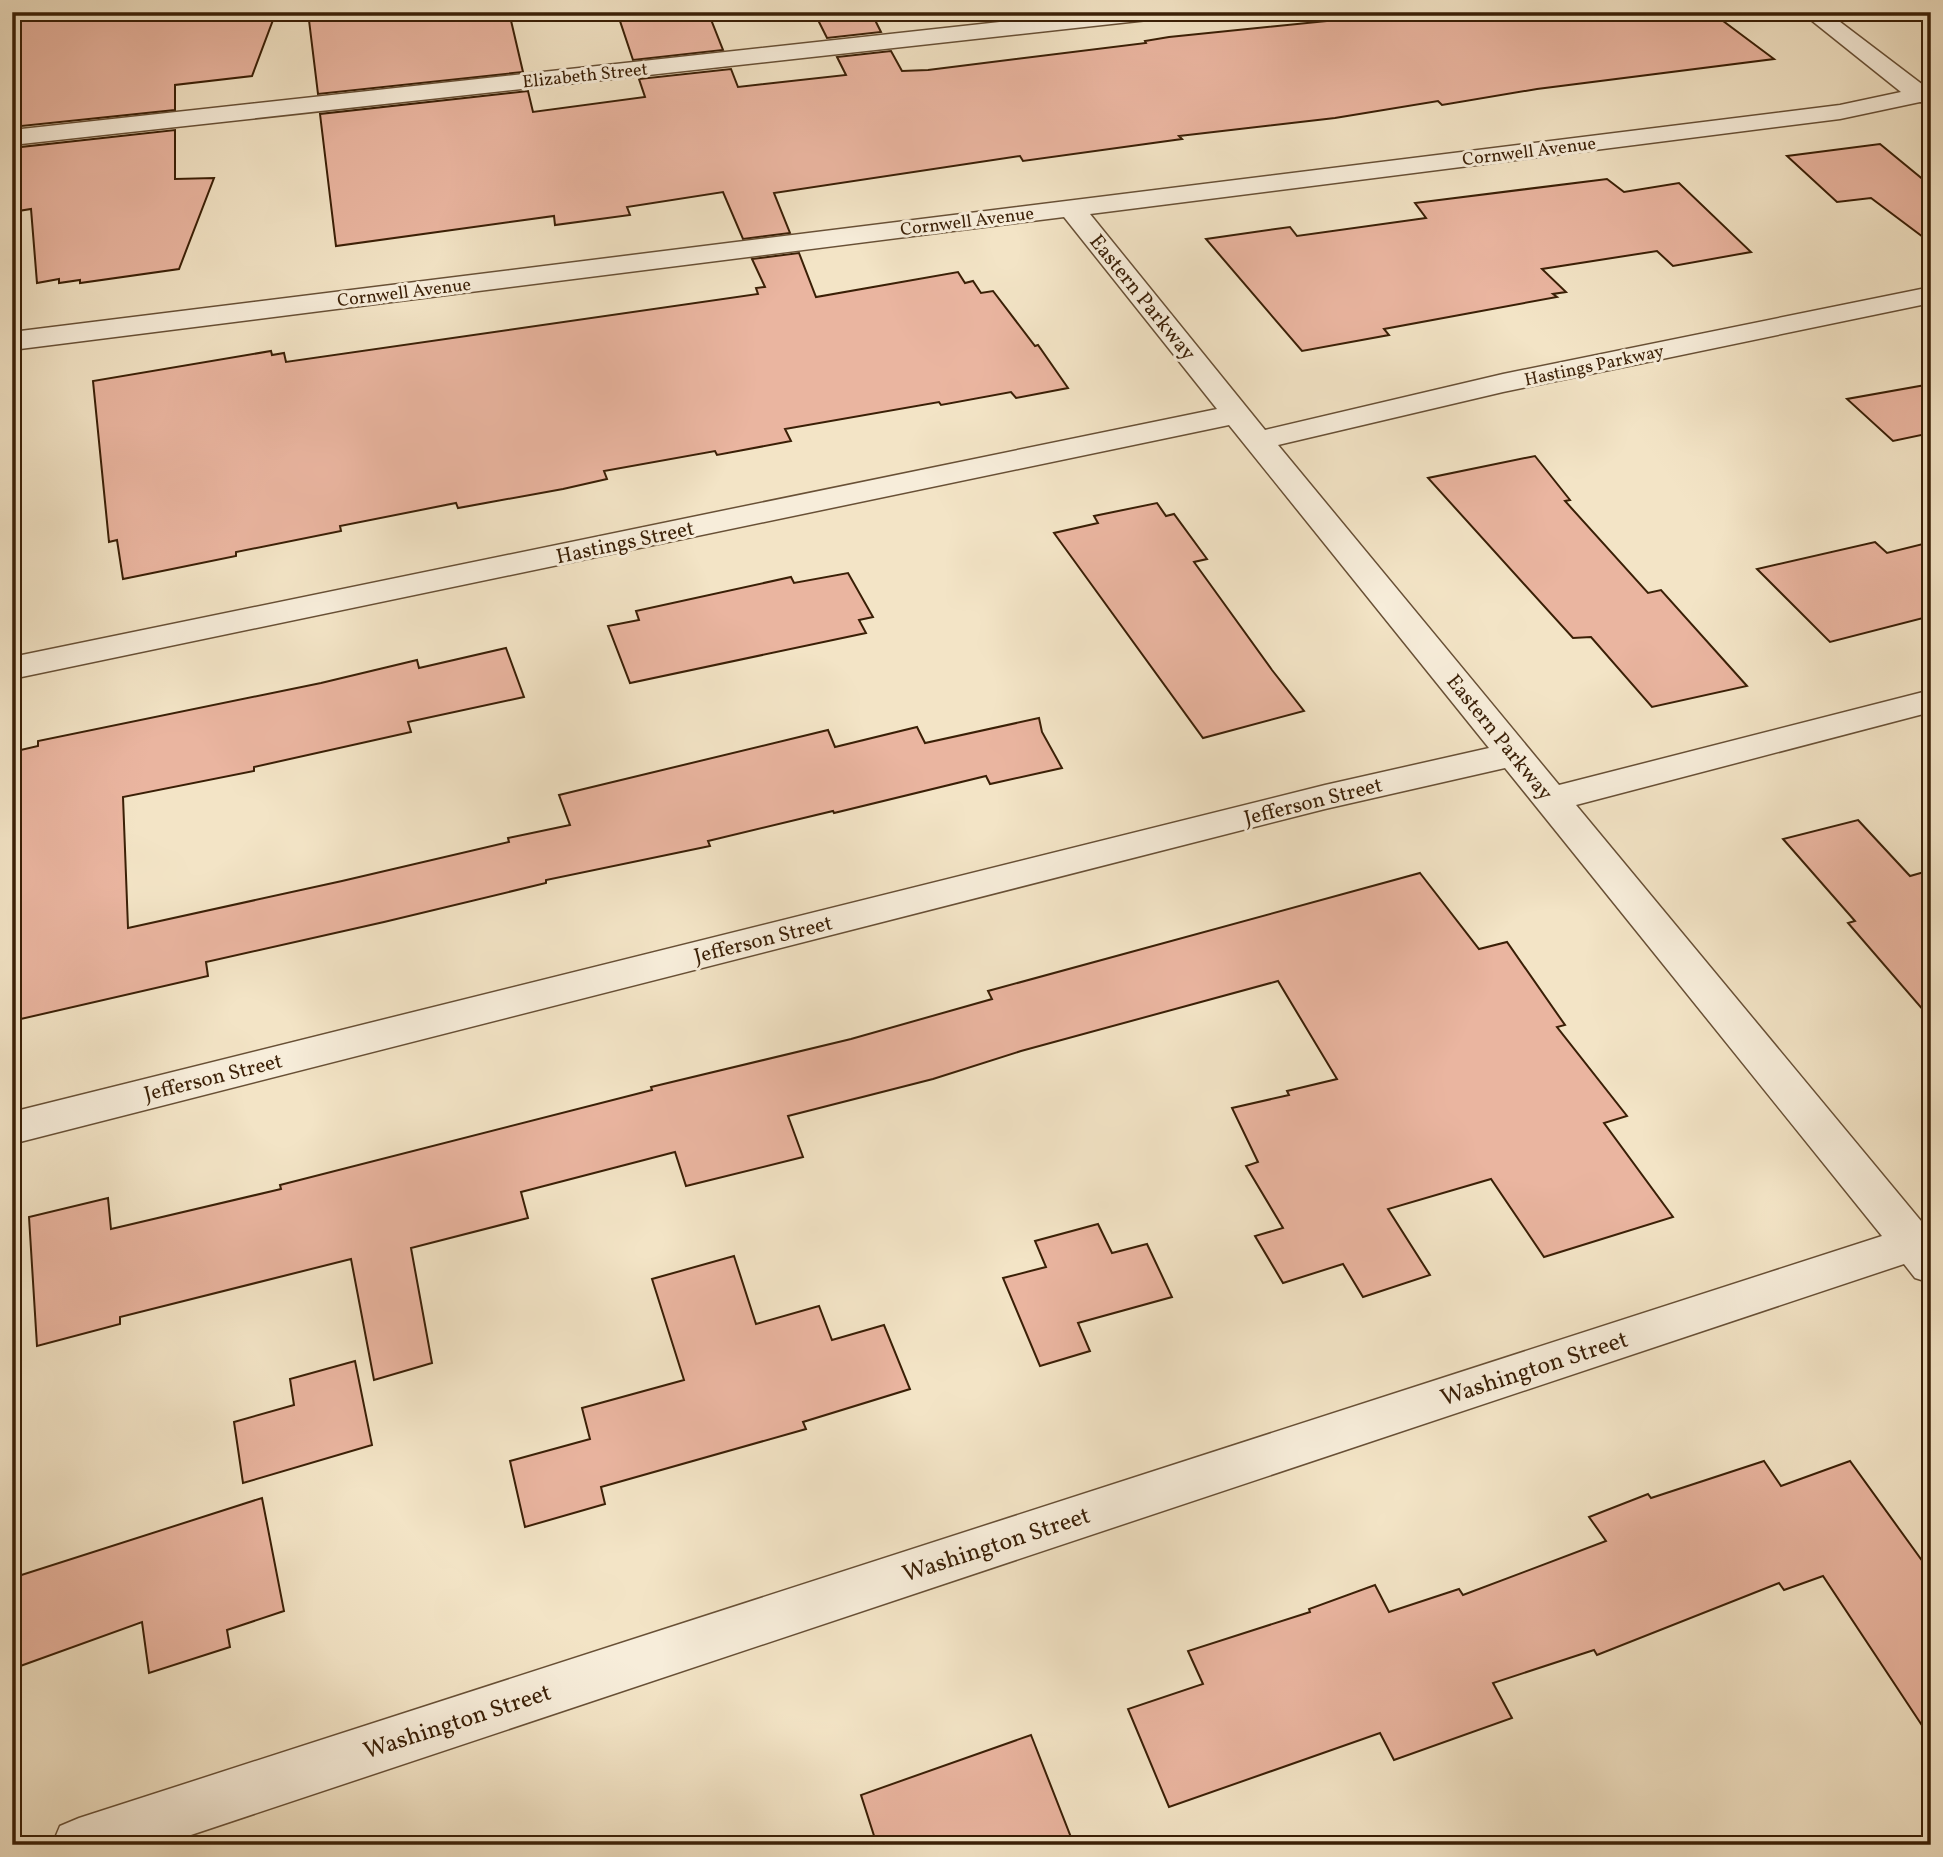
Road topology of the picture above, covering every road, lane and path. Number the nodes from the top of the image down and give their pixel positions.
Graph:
1 (1157, 12) edge
2 (1812, 12) edge
3 (1925, 96) edge
4 (12, 138) edge
5 (1071, 208) junction
6 (1931, 295) edge
7 (12, 341) edge
8 (1248, 428) junction
9 (12, 668) edge
10 (1931, 701) edge
11 (1514, 754) junction
12 (1551, 799) junction
13 (12, 1128) edge
14 (1921, 1255) edge
15 (79, 1845) edge

1 - 4 street, Elizabeth Street
2 - 3 street
3 - 5 street, Cornwell Avenue
5 - 7 street, Cornwell Avenue
5 - 8 street, Eastern Parkway
6 - 8 street, Hastings Parkway
8 - 9 street, Hastings Street
8 - 11 street, Eastern Parkway
10 - 12 street
11 - 12 street, Eastern Parkway
11 - 13 street, Jefferson Street
12 - 14 street, Eastern Parkway
14 - 15 street, Washington Street

